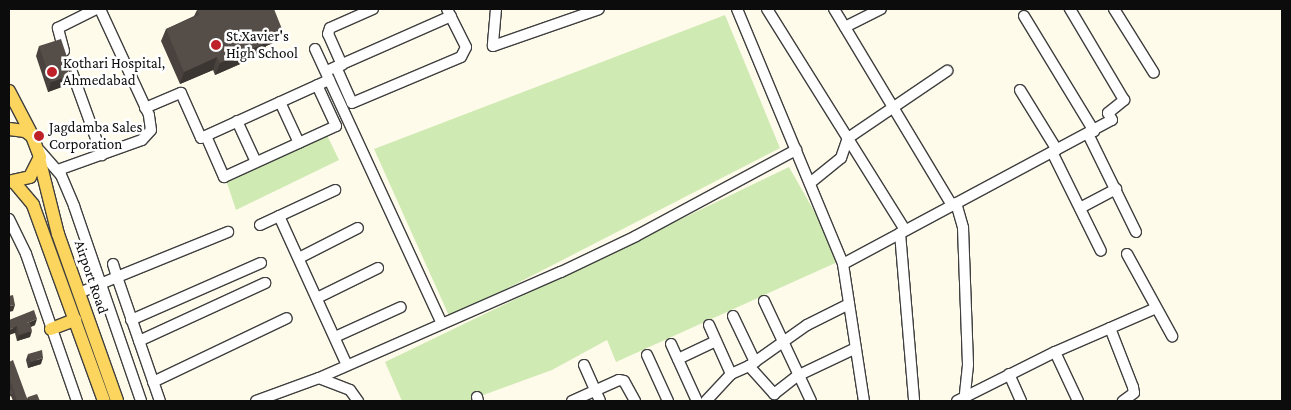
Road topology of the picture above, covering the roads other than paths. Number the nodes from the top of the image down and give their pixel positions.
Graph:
1 (98, 9) edge
2 (373, 9) edge
3 (496, 9) edge
4 (599, 9) edge
5 (737, 9) edge
6 (767, 9) edge
7 (834, 9) edge
8 (881, 9) edge
9 (1070, 9) edge
10 (1114, 9) edge
11 (449, 12) edge
12 (582, 12) edge
13 (1024, 16) dead end
14 (845, 27) junction
15 (315, 49) dead end
16 (339, 66) junction
17 (947, 71) dead end
18 (1154, 73) dead end
19 (327, 76) junction
20 (317, 85) junction
21 (1020, 90) dead end
22 (9, 91) edge
23 (280, 102) junction
24 (894, 107) junction
25 (145, 108) junction
26 (237, 121) junction
27 (9, 129) edge
28 (1091, 132) junction
29 (32, 136) junction
30 (206, 136) junction
31 (848, 138) junction
32 (299, 143) junction
33 (796, 150) junction
34 (1054, 151) junction
35 (102, 155) junction
36 (40, 157) junction
37 (256, 162) junction
38 (58, 170) junction
39 (11, 182) edge
40 (810, 183) junction
41 (1116, 189) junction
42 (335, 190) dead end
43 (954, 204) junction
44 (1080, 208) junction
45 (280, 216) junction
46 (9, 219) edge
47 (260, 225) dead end
48 (358, 228) dead end
49 (228, 232) dead end
50 (902, 232) junction
51 (1136, 232) dead end
52 (1101, 251) dead end
53 (1126, 254) dead end
54 (299, 258) junction
55 (261, 263) dead end
56 (113, 264) dead end
57 (843, 264) junction
58 (378, 268) dead end
59 (118, 277) junction
60 (265, 283) dead end
61 (100, 284) junction
62 (79, 293) junction
63 (317, 298) junction
64 (764, 301) dead end
65 (849, 304) junction
66 (401, 307) dead end
67 (1156, 308) junction
68 (733, 316) dead end
69 (287, 318) dead end
70 (75, 320) junction
71 (132, 320) junction
72 (441, 322) junction
73 (709, 325) dead end
74 (1110, 328) junction
75 (51, 329) junction
76 (1172, 336) dead end
77 (335, 338) junction
78 (716, 341) junction
79 (782, 341) junction
80 (139, 342) junction
81 (671, 344) dead end
82 (856, 348) junction
83 (1054, 352) junction
84 (647, 355) dead end
85 (678, 359) junction
86 (752, 364) junction
87 (347, 365) junction
88 (584, 365) dead end
89 (731, 374) junction
90 (1009, 374) junction
91 (797, 376) junction
92 (319, 378) junction
93 (153, 382) junction
94 (595, 390) junction
95 (279, 398) edge
96 (772, 398) edge
97 (961, 400) edge
98 (77, 401) edge
99 (104, 401) edge
100 (117, 401) edge
101 (141, 401) edge
102 (160, 401) edge
103 (256, 401) edge
104 (358, 401) edge
105 (572, 401) edge
106 (600, 401) edge
107 (635, 401) edge
108 (668, 401) edge
109 (697, 401) edge
110 (706, 401) edge
111 (811, 401) edge
112 (864, 401) edge
113 (914, 401) edge
114 (1021, 401) edge
115 (1078, 401) edge
116 (1123, 401) edge

1 - 25 street
1 - 35 street
2 - 16 street
3 - 12 street
4 - 12 street
5 - 33 street
6 - 31 street
7 - 14 street
8 - 14 street
9 - 28 street
10 - 18 street
11 - 16 street
11 - 16 street
13 - 28 street
14 - 24 street
15 - 19 street
16 - 19 street
17 - 24 street
19 - 20 street
19 - 72 street
20 - 23 street
20 - 32 street
21 - 34 street
22 - 29 main road, Airport Road
23 - 26 street
23 - 32 street
24 - 31 street
24 - 43 street
25 - 30 street
25 - 35 street
26 - 30 street
26 - 37 street
27 - 29 main road
28 - 34 street
28 - 41 street
29 - 36 main road, Airport Road
30 - 37 street
31 - 40 street
31 - 50 street
32 - 37 street
33 - 40 street
33 - 72 street
34 - 43 street
34 - 44 street
35 - 38 street
36 - 38 street
36 - 39 main road, Airport Road
36 - 62 main road, Airport Road
38 - 61 street
39 - 70 main road, Airport Road
40 - 57 street
41 - 44 street
41 - 51 street
42 - 45 street
43 - 50 street
43 - 97 street
44 - 52 street
45 - 47 street
45 - 54 street
46 - 75 street
48 - 54 street
49 - 59 street
50 - 57 street
50 - 113 street
53 - 67 street
54 - 63 street
55 - 71 street
56 - 59 street
57 - 65 street
58 - 63 street
59 - 61 street
59 - 71 street
60 - 80 street
61 - 62 street
61 - 101 street
62 - 100 main road, Airport Road
63 - 77 street
64 - 79 street
65 - 79 street
65 - 82 street
66 - 77 street
67 - 74 street
67 - 76 street
68 - 86 street
69 - 93 street
70 - 75 main road
70 - 99 main road, Airport Road
71 - 80 street
72 - 87 street
73 - 78 street
74 - 83 street
74 - 116 street
75 - 98 street
77 - 87 street
78 - 85 street
78 - 89 street
79 - 86 street
79 - 91 street
80 - 93 street
81 - 85 street
82 - 91 street
82 - 112 street
83 - 90 street
83 - 115 street
84 - 108 street
85 - 109 street
86 - 89 street
86 - 96 street
87 - 92 street
88 - 94 street
89 - 110 street
90 - 97 street
90 - 114 street
91 - 96 street
91 - 111 street
92 - 95 street
92 - 104 street
93 - 102 street
94 - 105 street
94 - 106 street
94 - 107 street
95 - 103 street

